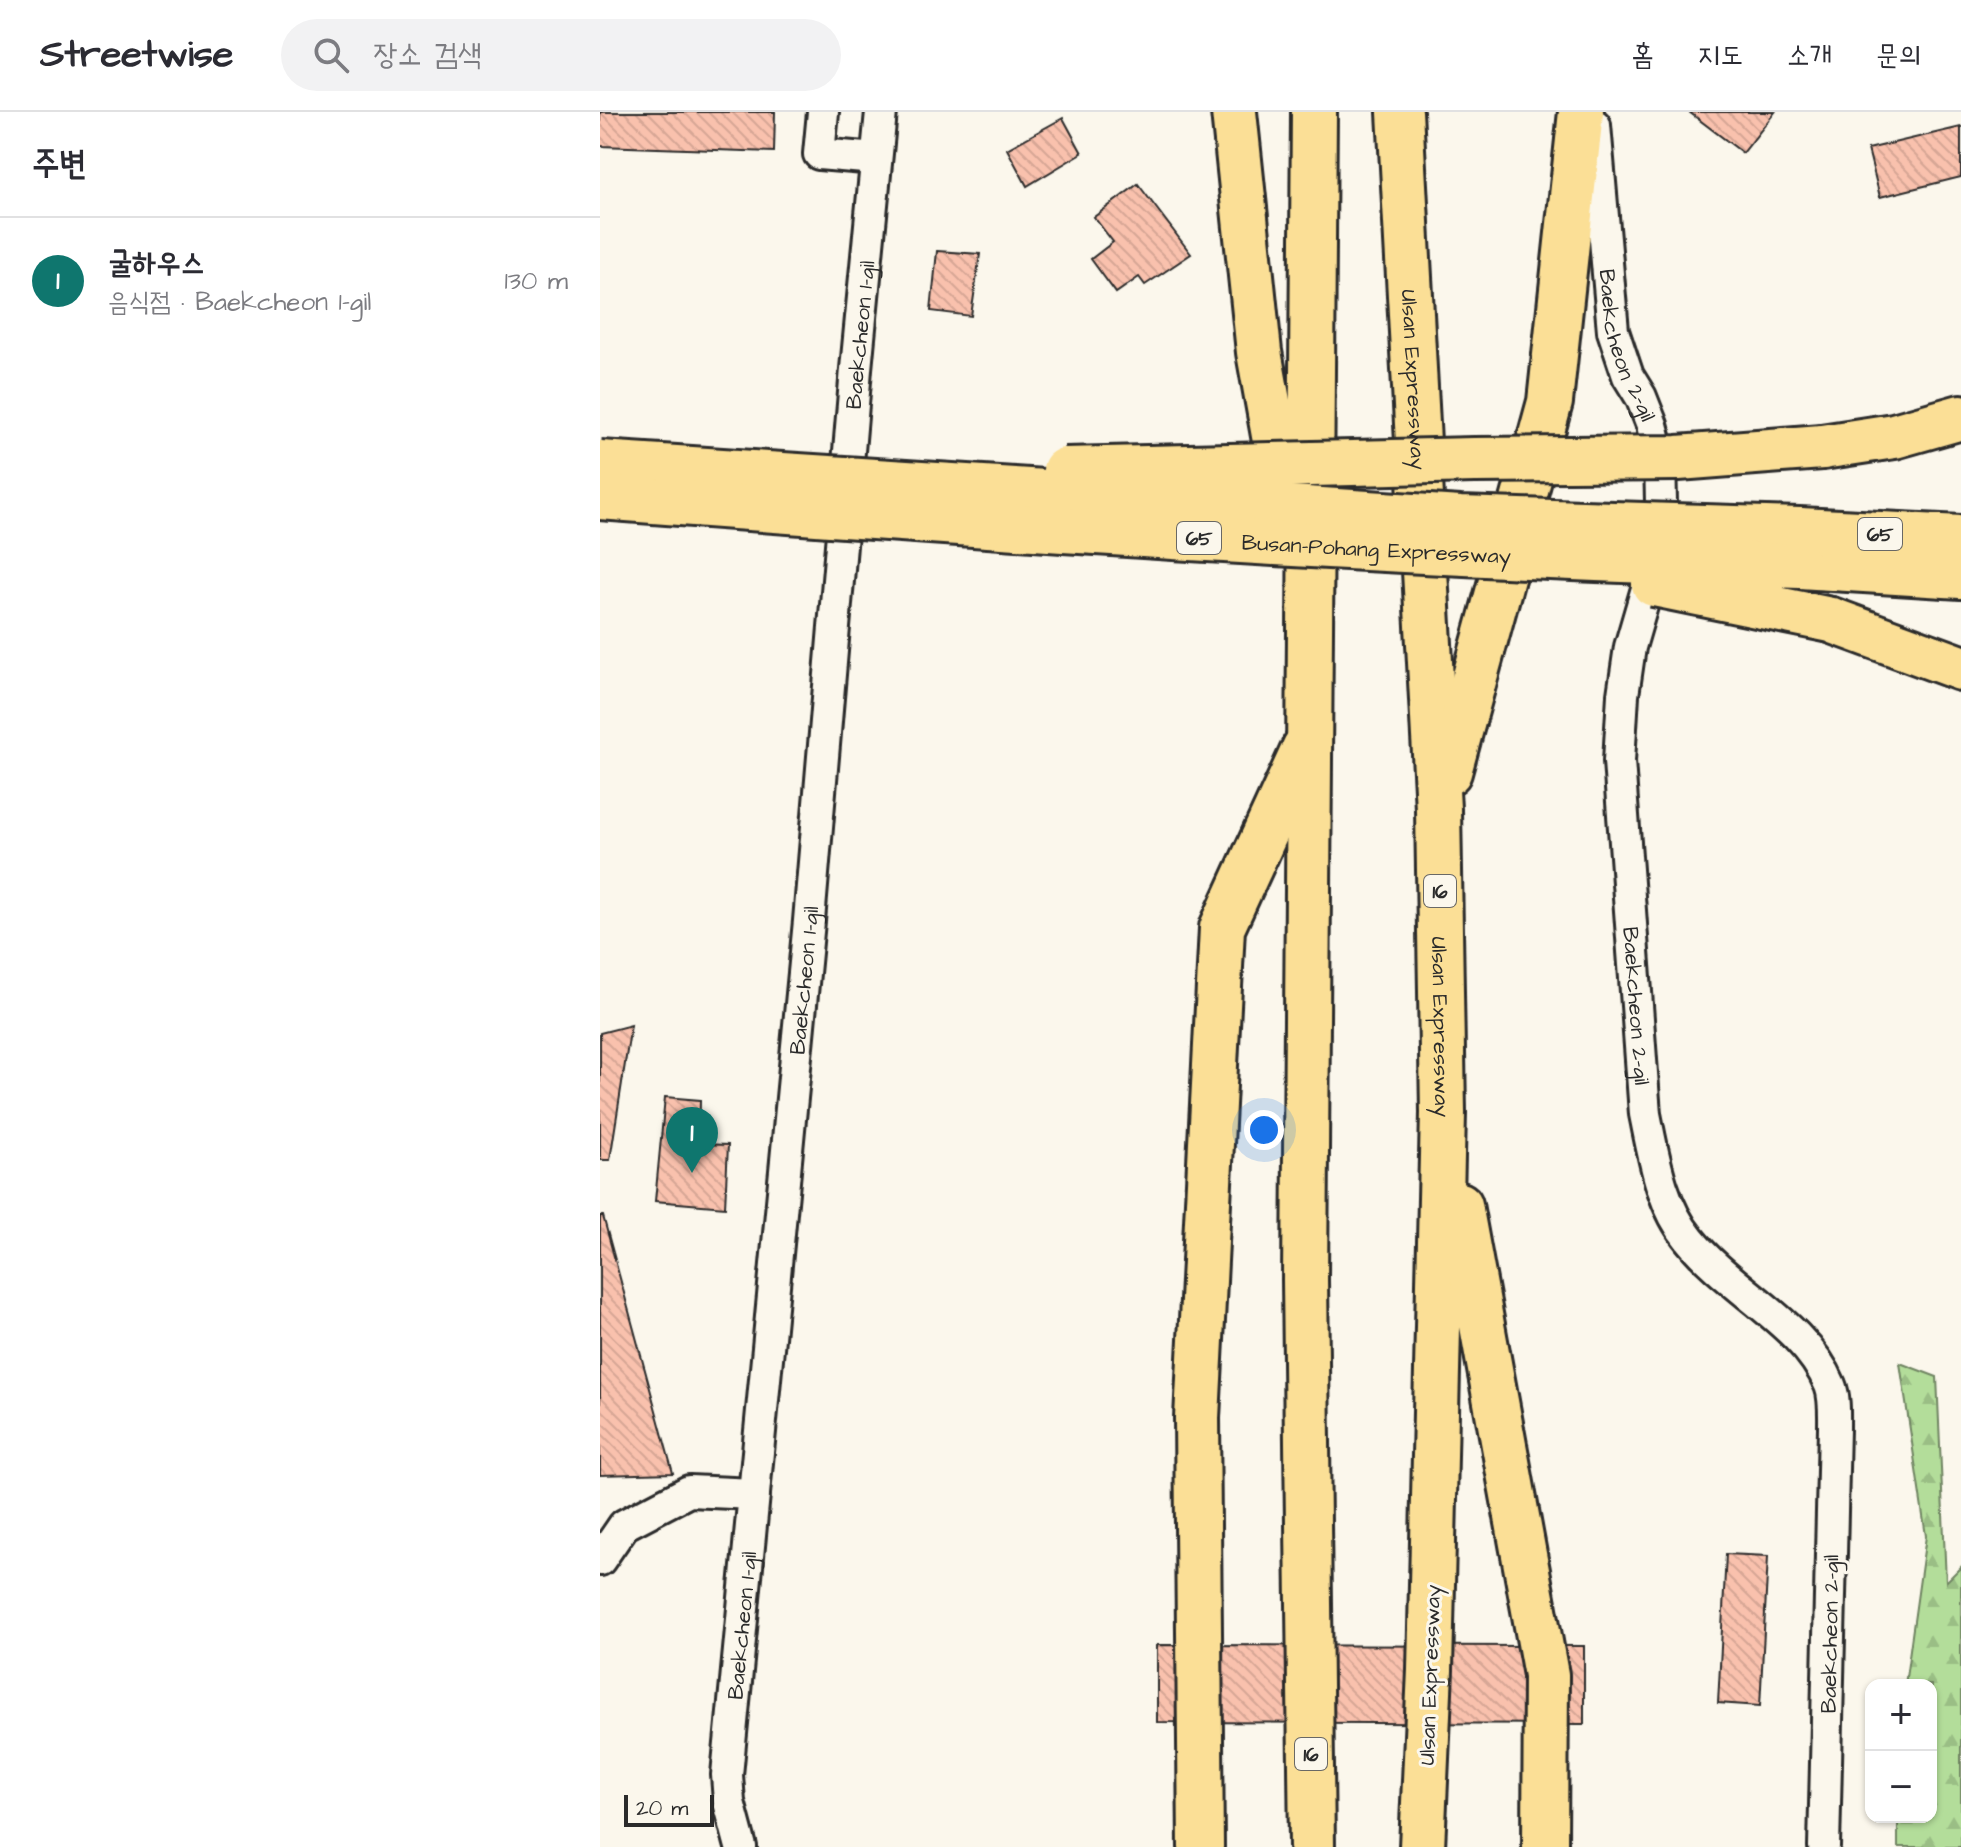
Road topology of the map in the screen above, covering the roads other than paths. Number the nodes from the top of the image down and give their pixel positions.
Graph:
1 (823, 112) edge
2 (881, 112) edge
3 (1234, 112) edge
4 (1314, 112) edge
5 (1400, 112) edge
6 (1581, 112) edge
7 (1594, 112) edge
8 (876, 159) junction
9 (1961, 417) edge
10 (600, 463) edge
11 (790, 477) junction
12 (600, 497) edge
13 (1961, 538) edge
14 (1799, 548) junction
15 (1555, 560) junction
16 (1961, 576) edge
17 (1312, 650) junction
18 (1961, 668) edge
19 (1311, 734) junction
20 (1438, 809) junction
21 (1443, 1113) junction
22 (754, 1494) junction
23 (600, 1560) edge
24 (741, 1847) edge
25 (1201, 1847) edge
26 (1312, 1847) edge
27 (1422, 1847) edge
28 (1545, 1847) edge
29 (1824, 1847) edge

1 - 8 street
2 - 8 street, Baekcheon 1-gil
3 - 17 highway
4 - 17 highway, 16
5 - 20 highway, Ulsan Expressway / 16
6 - 20 highway
7 - 29 street, Baekcheon 2-gil
8 - 22 street, Baekcheon 1-gil
9 - 11 highway, bridge
10 - 11 highway, Busan-Pohang Expressway / 65, bridge
11 - 14 highway, Busan-Pohang Expressway / 65, bridge
12 - 15 highway, Busan-Pohang Expressway / 65, bridge
13 - 14 highway, Busan-Pohang Expressway / 65
14 - 15 highway, Busan-Pohang Expressway / 65, bridge
14 - 16 highway, Busan-Pohang Expressway / 65
15 - 18 highway, bridge
17 - 19 highway, 16
19 - 25 highway
19 - 26 highway, 16
20 - 21 highway, Ulsan Expressway / 16
21 - 27 highway, Ulsan Expressway / 16
21 - 28 highway
22 - 23 street
22 - 24 street, Baekcheon 1-gil

